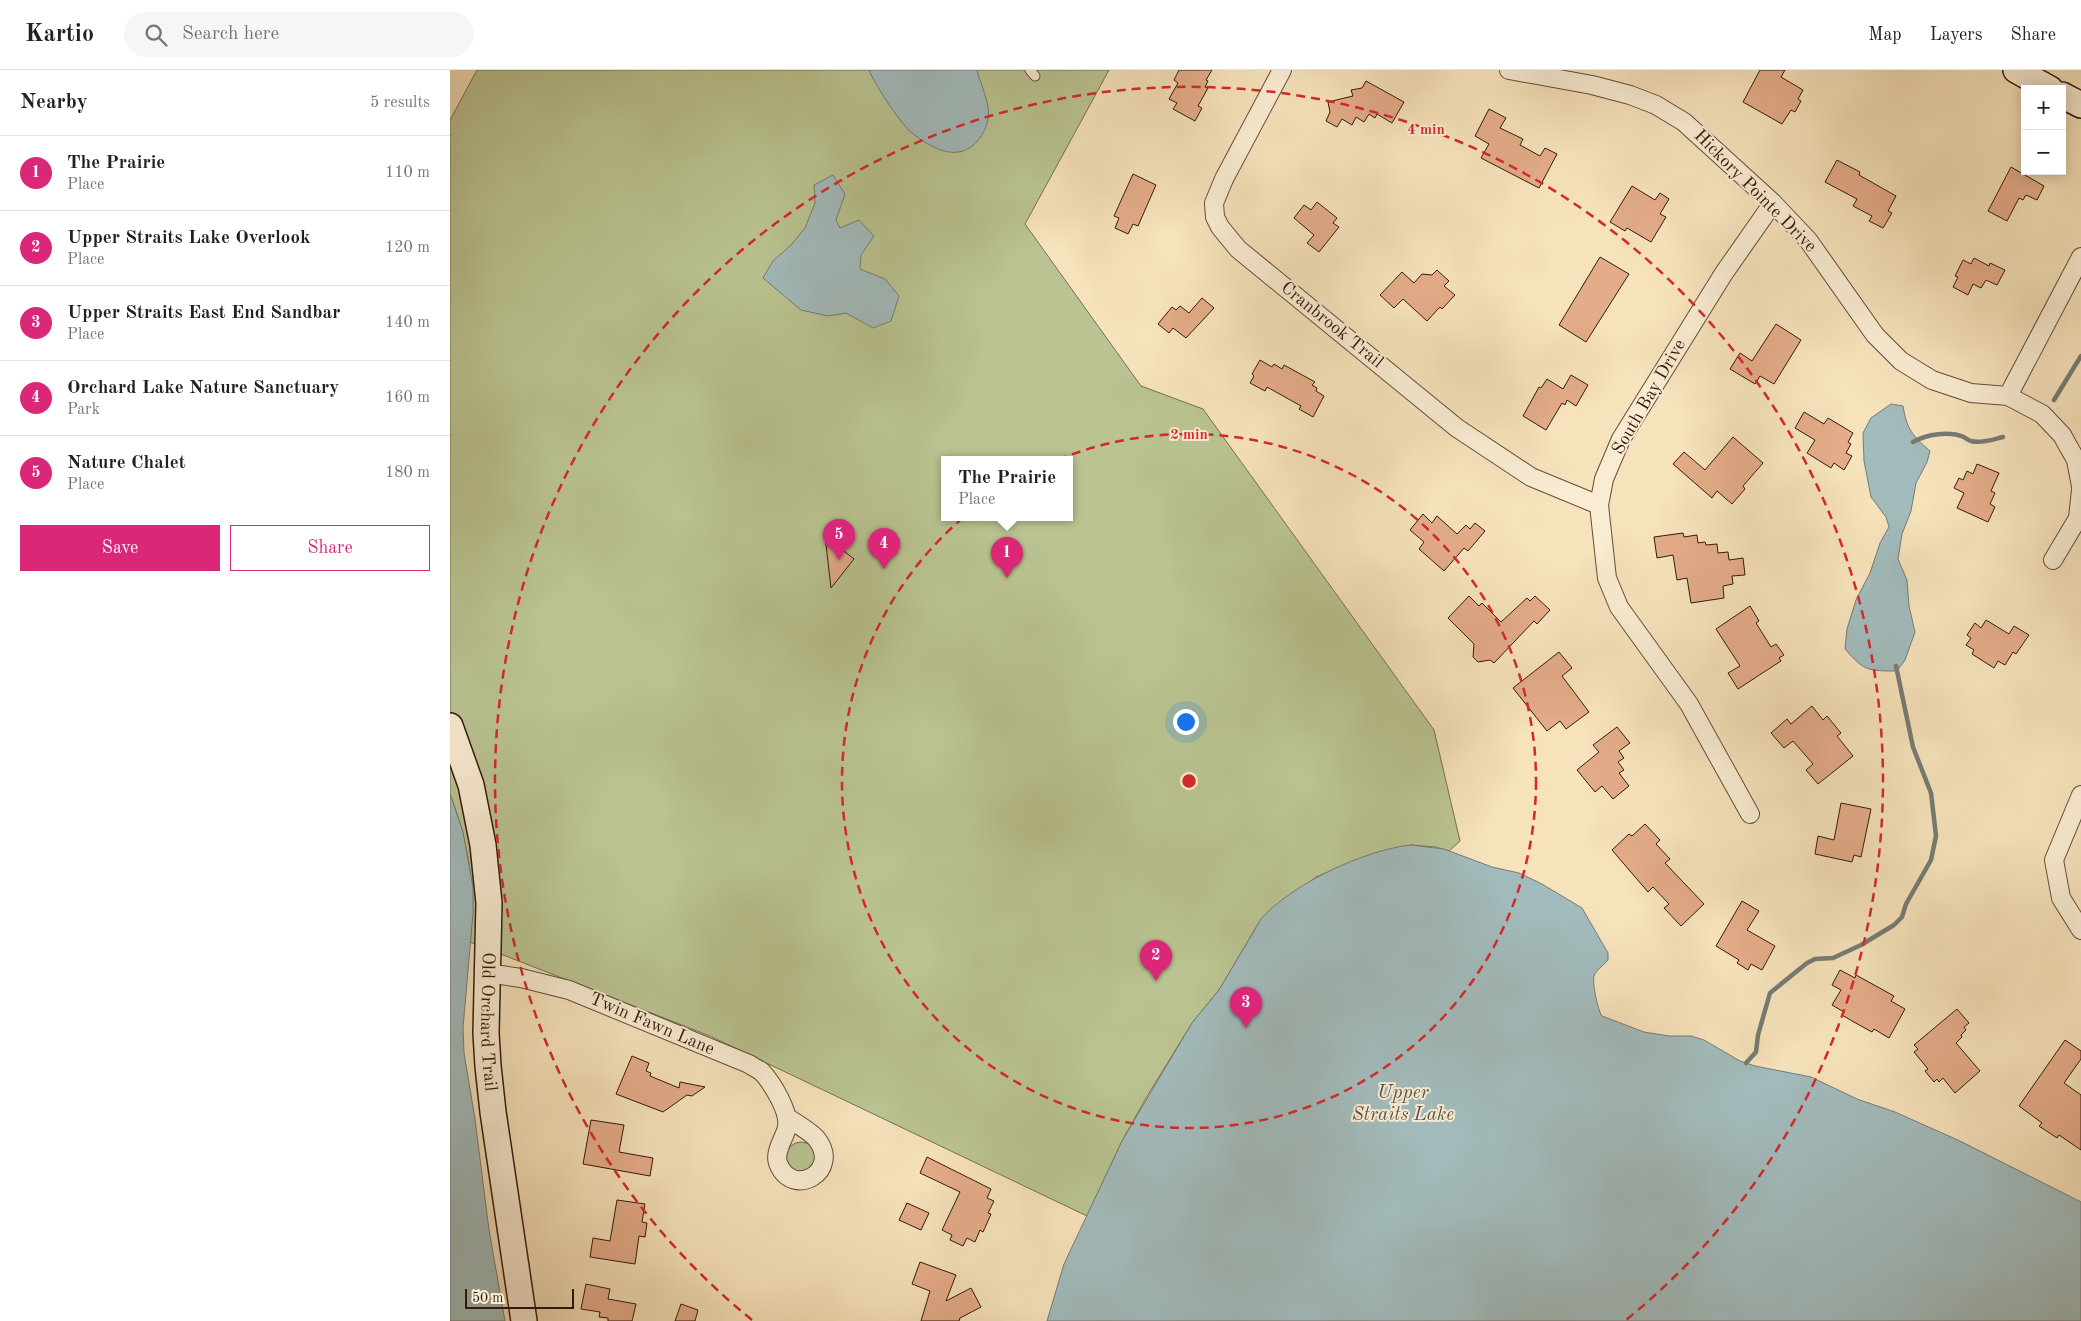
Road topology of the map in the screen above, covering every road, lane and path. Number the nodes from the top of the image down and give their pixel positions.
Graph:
1 (1282, 70) edge
2 (1509, 70) edge
3 (2016, 70) edge
4 (2043, 85) edge
5 (2066, 97) edge
6 (2081, 105) edge
7 (1773, 203) junction
8 (2081, 257) edge
9 (2008, 396) junction
10 (2081, 488) edge
11 (1599, 505) junction
12 (2053, 560) dead end
13 (450, 726) edge
14 (2081, 795) edge
15 (1750, 814) dead end
16 (2081, 930) edge
17 (488, 973) junction
18 (788, 1118) dead end
19 (524, 1321) edge

1 - 11 street, Cranbrook Trail
2 - 7 street, Hickory Pointe Drive
3 - 4 street
5 - 6 street
7 - 9 street, Hickory Pointe Drive
7 - 11 street, South Bay Drive
8 - 9 street
9 - 10 street, Hickory Pointe Drive
10 - 12 street, Hickory Pointe Drive
11 - 15 street, South Bay Drive
13 - 17 street, Old Orchard Trail
14 - 16 street
17 - 18 street, Twin Fawn Lane
17 - 19 street, Old Orchard Trail

